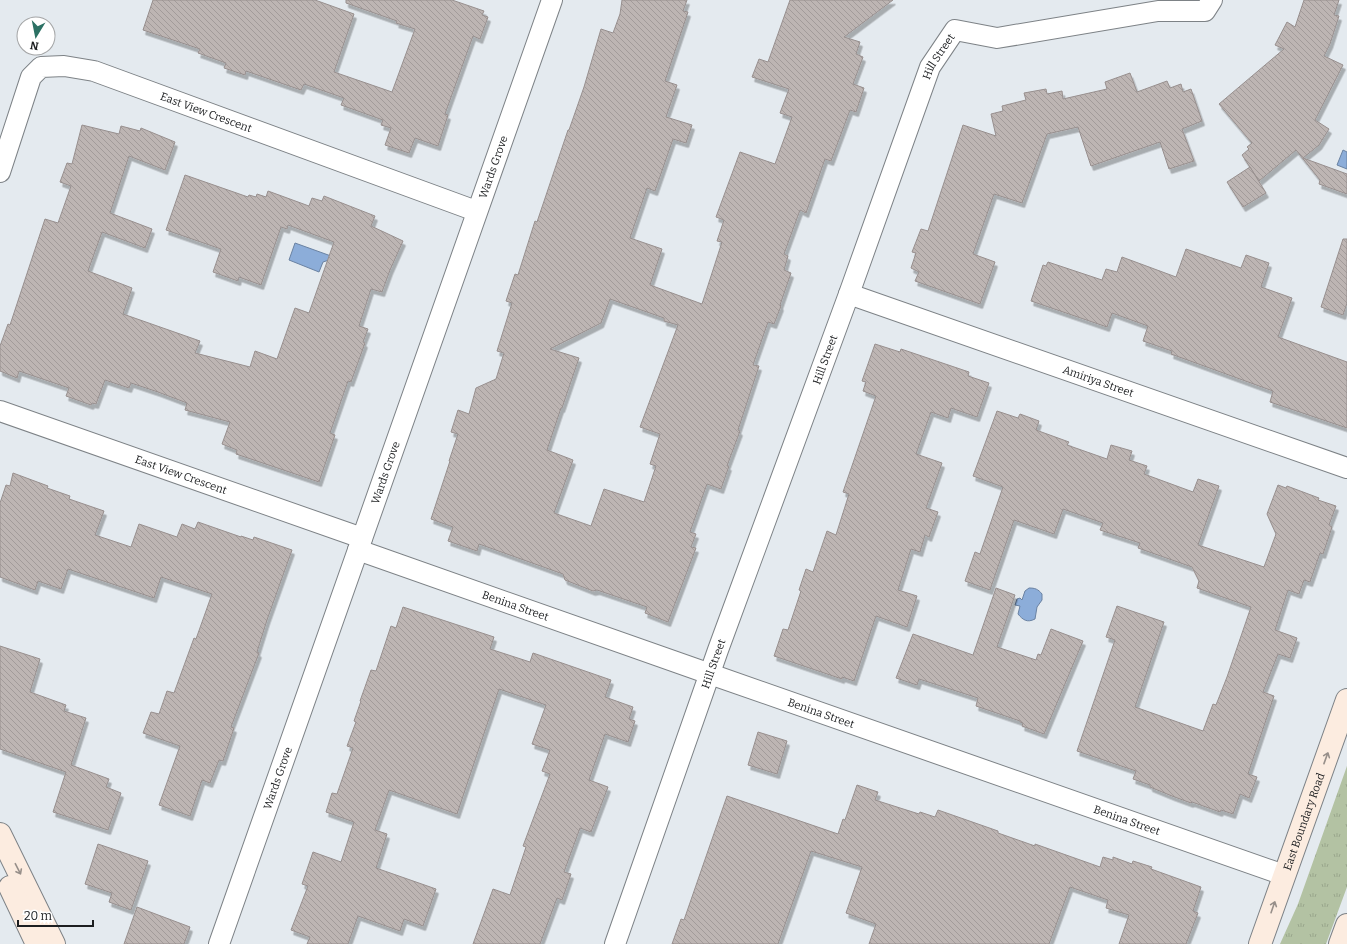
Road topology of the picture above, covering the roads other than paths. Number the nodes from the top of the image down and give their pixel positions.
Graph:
1 (552, 0) edge
2 (1212, 0) edge
3 (0, 172) edge
4 (476, 211) junction
5 (849, 294) junction
6 (0, 411) edge
7 (1347, 468) edge
8 (360, 544) junction
9 (710, 674) junction
10 (1347, 700) edge
11 (0, 834) edge
12 (0, 867) edge
13 (1284, 875) junction
14 (1347, 925) edge
15 (37, 944) edge
16 (54, 944) edge
17 (219, 944) edge
18 (615, 944) edge
19 (1260, 944) edge
20 (1340, 944) edge

1 - 4 street, Wards Grove
2 - 5 street, Hill Street
3 - 4 street, East View Crescent
4 - 8 street, Wards Grove
5 - 7 street, Amiriya Street
5 - 9 street, Hill Street
6 - 8 street, East View Crescent
8 - 9 street, Benina Street
8 - 17 street, Wards Grove
9 - 13 street, Benina Street
9 - 18 street, Hill Street
13 -> 10 main road, East Boundary Road
11 -> 16 main road
12 - 15 main road
19 -> 13 main road, East Boundary Road
14 - 20 main road

